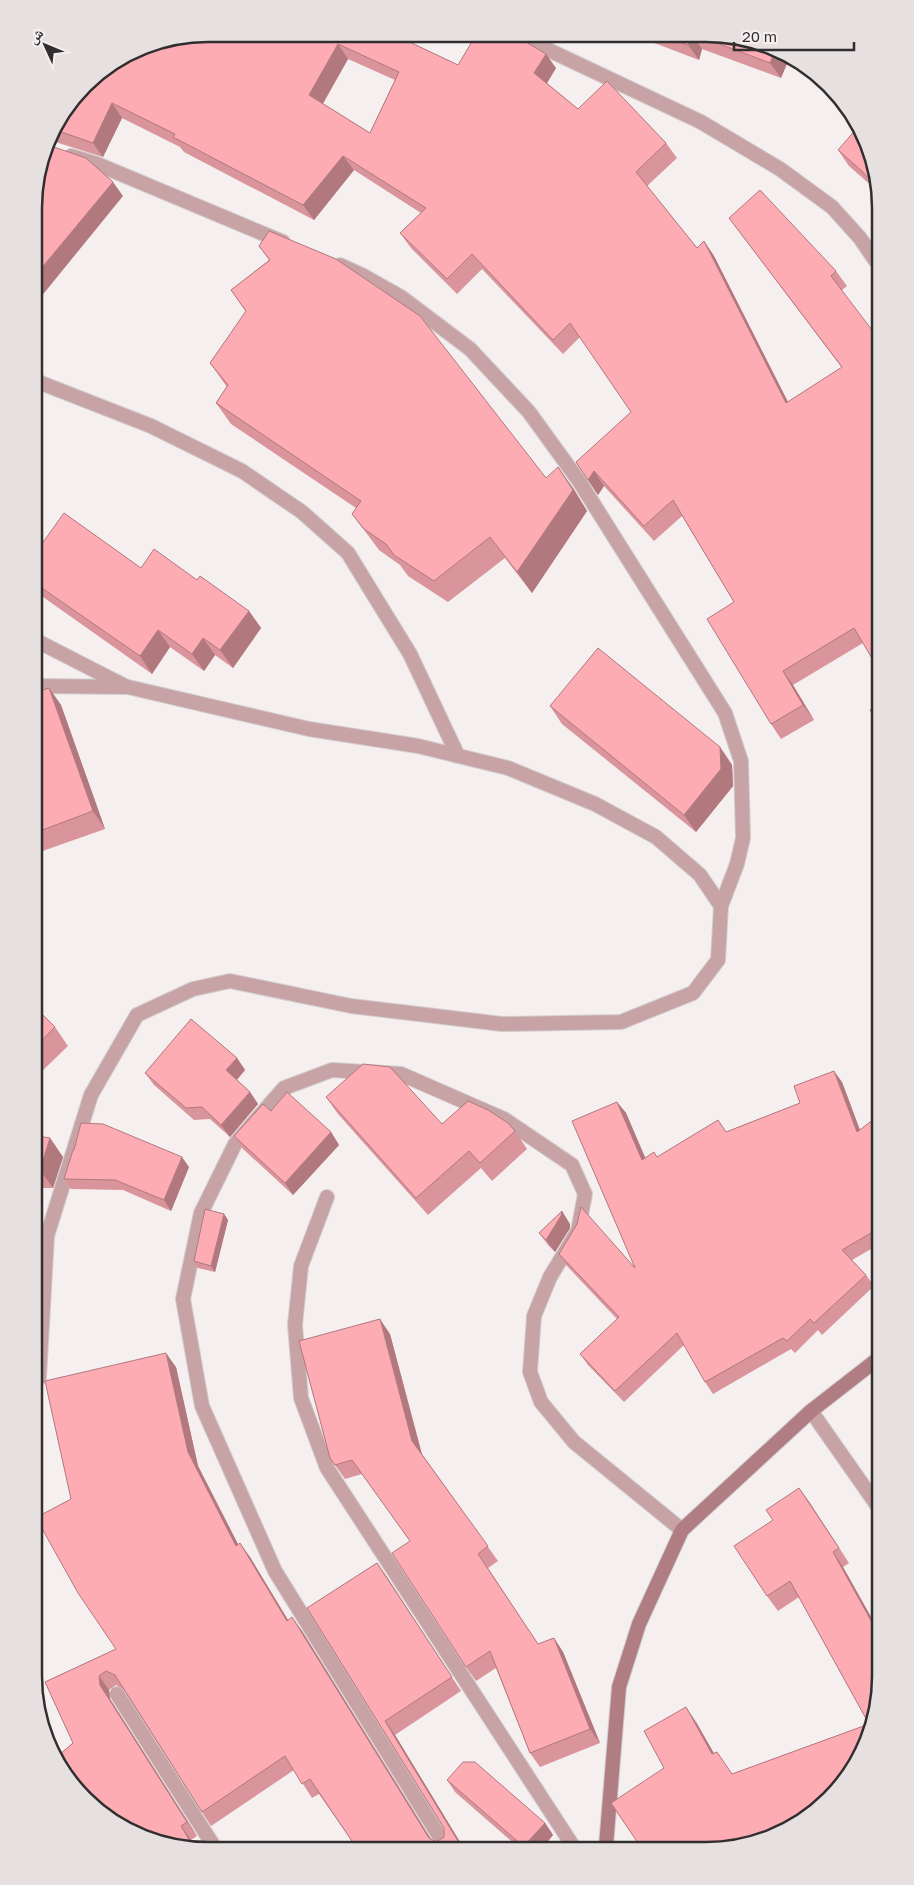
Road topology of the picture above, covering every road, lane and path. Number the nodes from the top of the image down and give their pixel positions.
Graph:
1 (532, 42) edge
2 (55, 150) edge
3 (298, 248) edge
4 (872, 256) edge
5 (325, 259) edge
6 (43, 384) edge
7 (43, 644) edge
8 (43, 686) edge
9 (128, 687) junction
10 (458, 756) junction
11 (721, 906) junction
12 (327, 1197) dead end
13 (42, 1320) edge
14 (871, 1364) edge
15 (811, 1411) junction
16 (871, 1497) edge
17 (682, 1530) junction
18 (117, 1694) edge
19 (211, 1842) edge
20 (443, 1842) edge
21 (570, 1842) edge
22 (606, 1842) edge

1 - 4 street
2 - 3 street
5 - 11 street
6 - 10 street
7 - 9 street
8 - 9 street
9 - 10 street
10 - 11 street
11 - 13 street
12 - 21 street
14 - 15 main road
15 - 16 street
15 - 17 main road
17 - 20 street
17 - 22 main road
18 - 19 street

